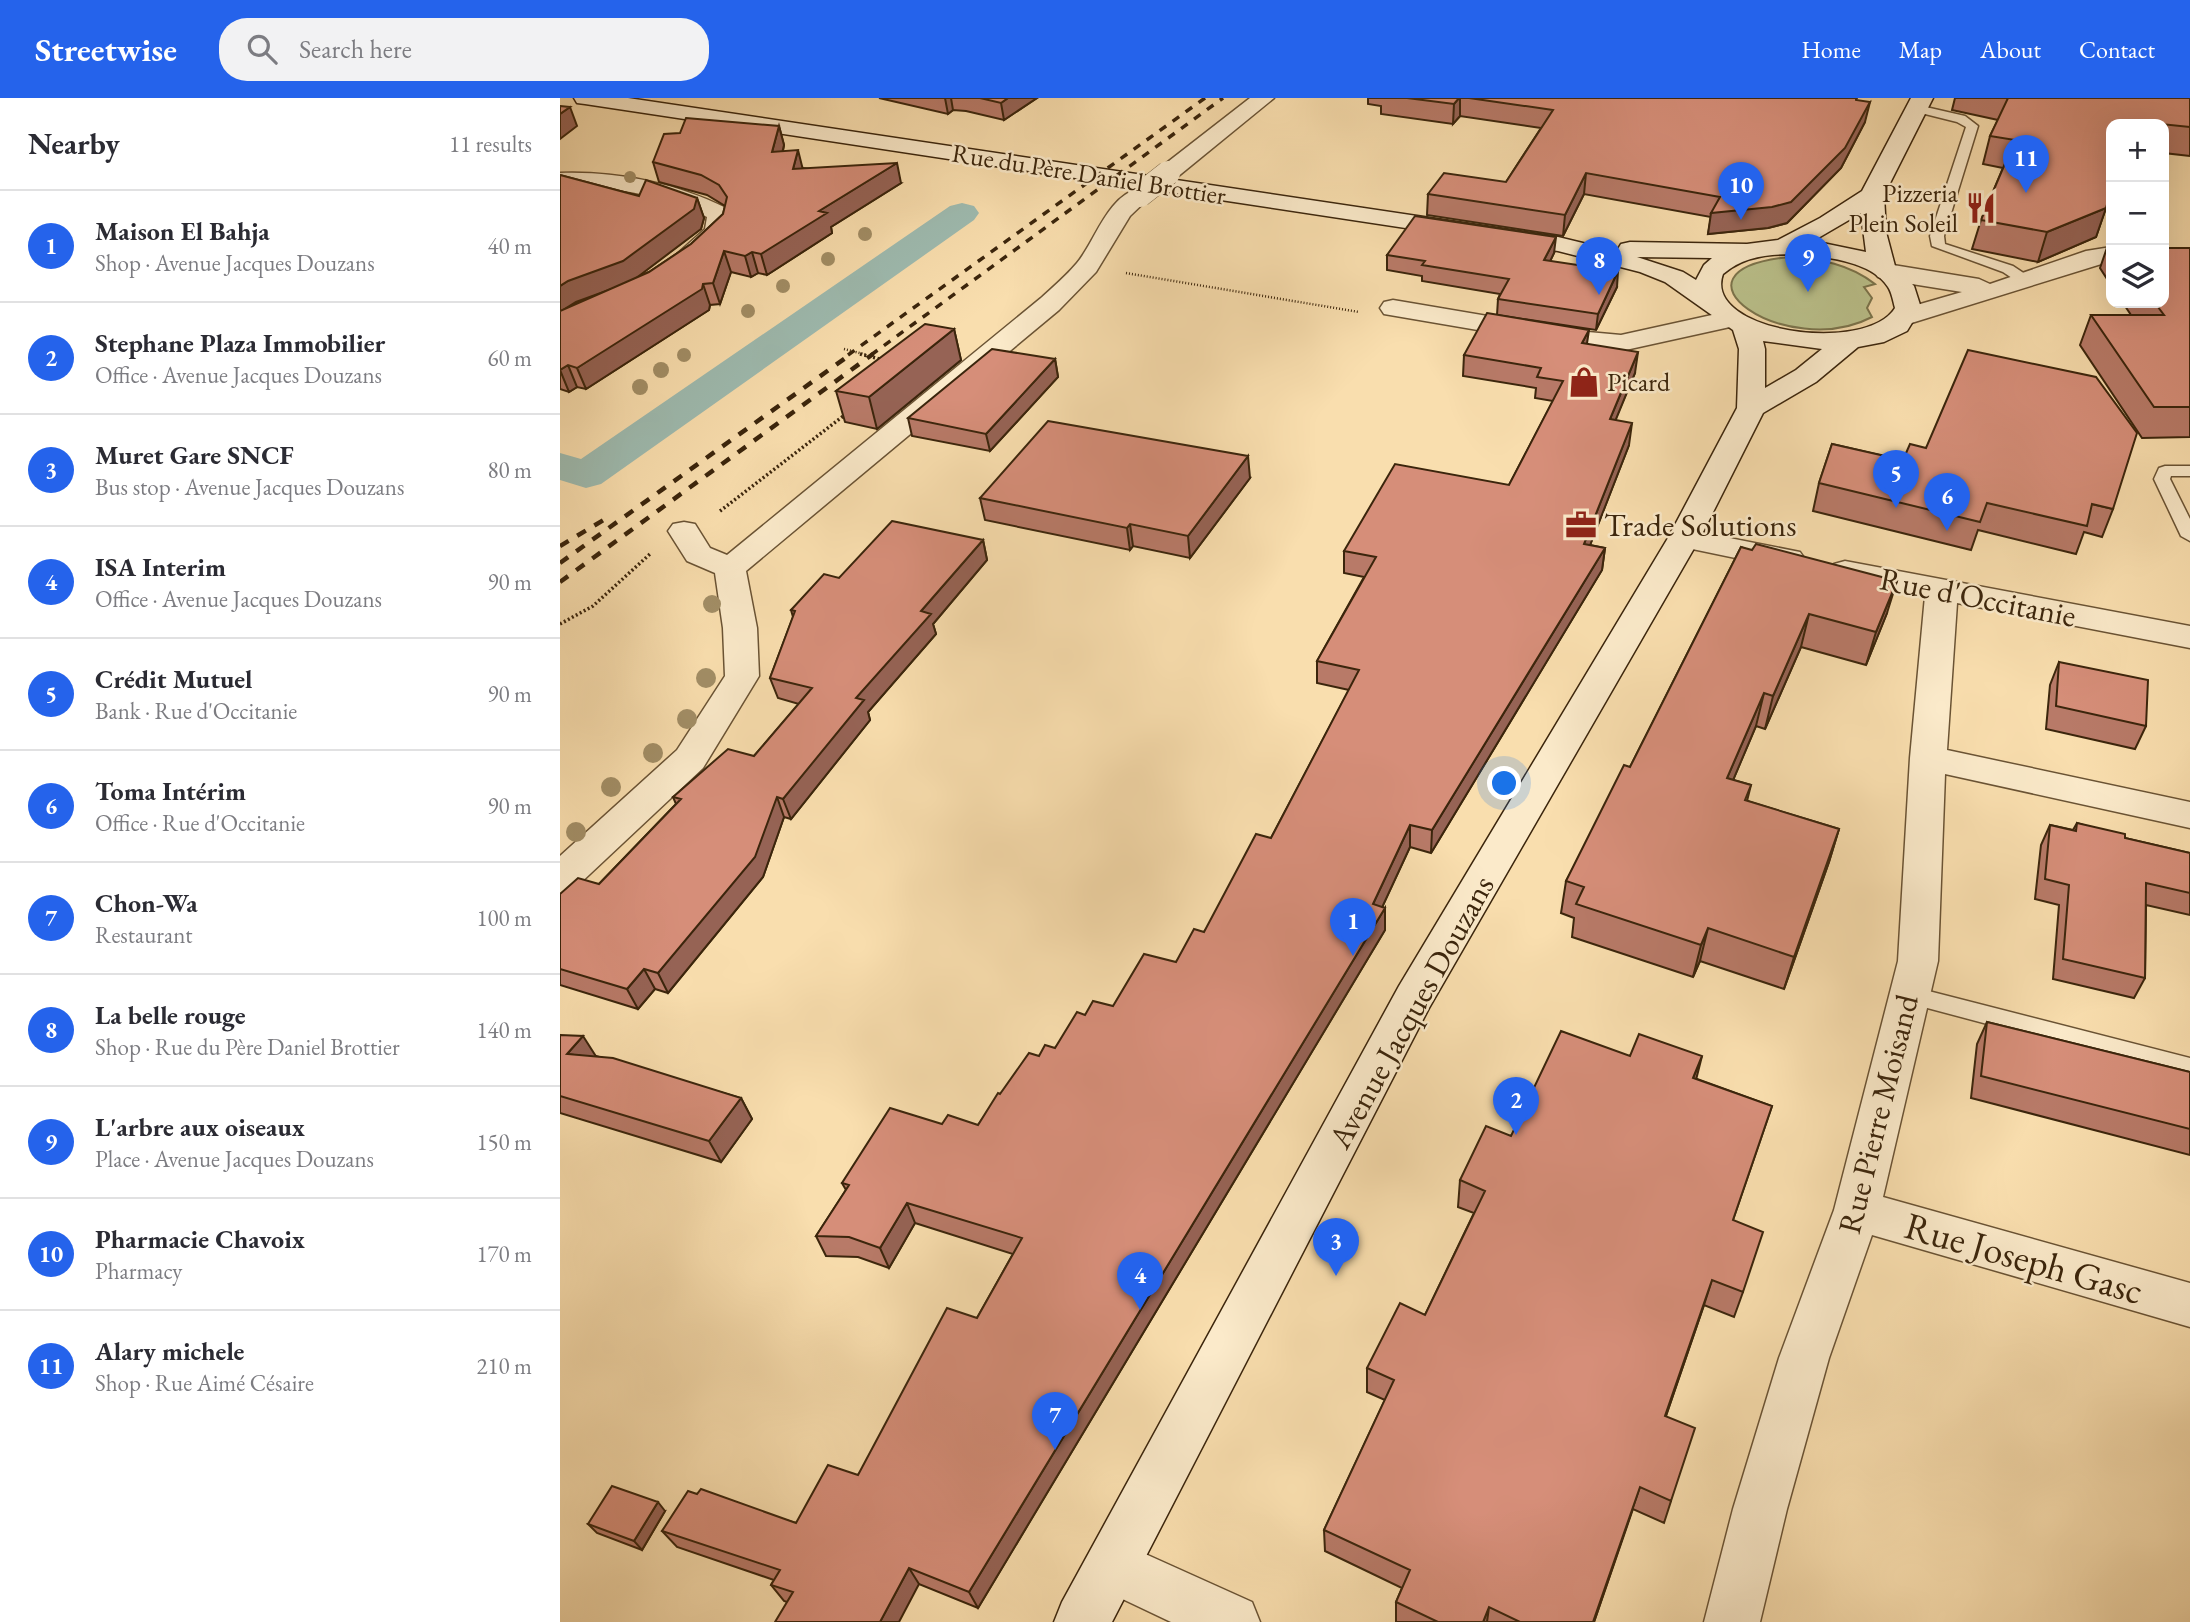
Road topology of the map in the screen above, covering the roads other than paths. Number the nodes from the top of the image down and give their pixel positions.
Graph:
1 (585, 98) edge
2 (1263, 98) edge
3 (612, 100) edge
4 (1920, 103) edge
5 (560, 180) edge
6 (1872, 195) junction
7 (1558, 244) junction
8 (1783, 247) junction
9 (1753, 250) junction
10 (2106, 255) edge
11 (669, 269) edge
12 (1885, 271) junction
13 (2026, 281) junction
14 (1995, 289) junction
15 (1711, 301) junction
16 (1393, 308) dead end
17 (1905, 317) junction
18 (1738, 323) junction
19 (1847, 343) junction
20 (1751, 408) junction
21 (2190, 471) edge
22 (2188, 525) edge
23 (684, 531) road end
24 (1684, 538) junction
25 (730, 568) junction
26 (1942, 591) junction
27 (2190, 637) edge
28 (1928, 758) junction
29 (2190, 815) edge
30 (560, 879) edge
31 (1909, 995) junction
32 (2190, 1068) edge
33 (1857, 1210) junction
34 (2190, 1305) edge
35 (1112, 1566) junction
36 (1082, 1622) edge
37 (1232, 1622) edge
38 (1732, 1622) edge

1 - 3 main road, Rue du Père Daniel Brottier
2 - 25 main road, bridge
3 - 7 main road, Rue du Père Daniel Brottier
4 - 6 main road
4 - 13 lane
5 - 11 main road
6 - 8 main road
6 - 12 main road
7 - 9 main road, Rue du Père Daniel Brottier
7 - 15 main road, Rue du Père Daniel Brottier
8 - 9 main road
8 - 12 main road
9 - 15 main road
10 - 13 main road
12 - 14 main road
12 - 17 main road
13 - 14 main road
14 - 17 main road
15 - 18 main road, Rue du Père Daniel Brottier
16 - 18 main road
17 - 19 main road
18 - 19 main road
18 - 20 main road, Avenue Jacques Douzans
19 - 20 main road
20 - 24 main road, Avenue Jacques Douzans
21 - 22 lane
23 - 25 main road
24 - 26 main road, Rue d'Occitanie
24 - 35 main road, Avenue Jacques Douzans
25 - 30 main road
26 - 27 main road, Rue d'Occitanie
26 - 28 main road, Rue Pierre Moisand
28 - 29 main road
28 - 31 main road, Rue Pierre Moisand
31 - 32 lane
31 - 33 main road, Rue Pierre Moisand
33 - 34 main road, Rue Joseph Gasc
33 - 38 main road, Rue Pierre Moisand
35 - 36 main road, Avenue Jacques Douzans
35 - 37 main road

